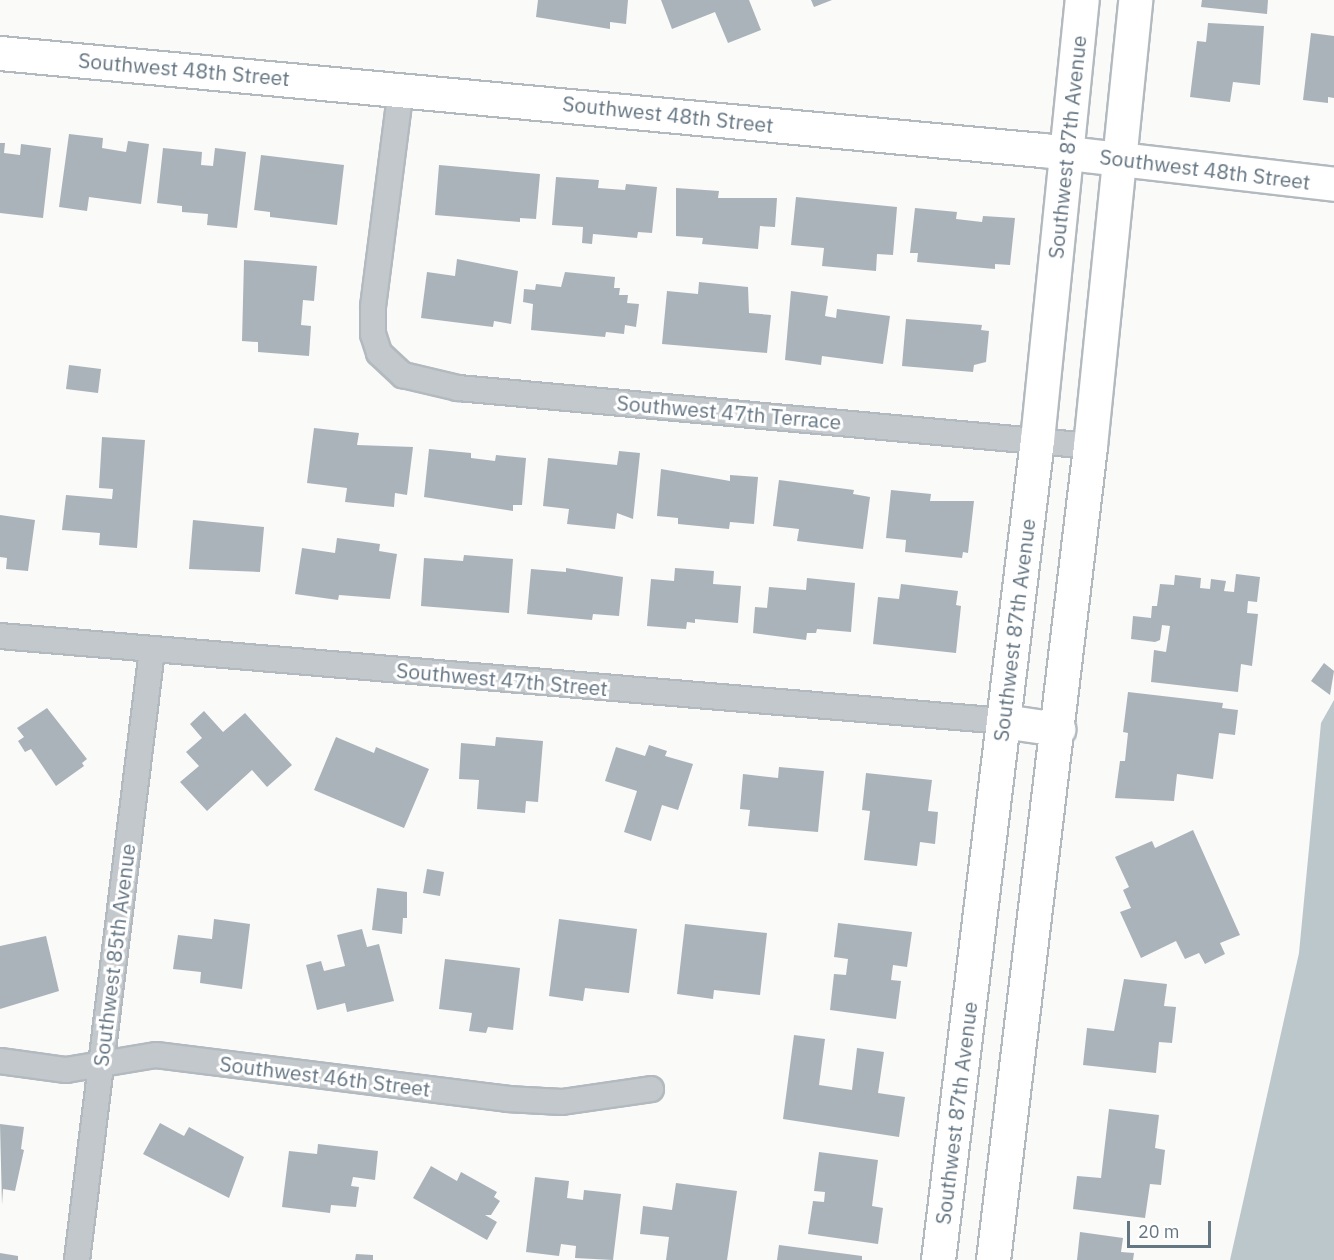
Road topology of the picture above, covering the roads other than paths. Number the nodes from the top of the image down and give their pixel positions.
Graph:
1 (1083, 0) edge
2 (1135, 0) edge
3 (0, 53) edge
4 (401, 88) junction
5 (1067, 152) junction
6 (1119, 158) junction
7 (1334, 184) edge
8 (1037, 440) junction
9 (1090, 446) junction
10 (0, 636) edge
11 (152, 650) junction
12 (1003, 721) junction
13 (1058, 729) junction
14 (0, 1061) edge
15 (101, 1064) junction
16 (651, 1089) dead end
17 (77, 1260) edge
18 (938, 1260) edge
19 (993, 1260) edge

1 - 5 main road, Southwest 87th Avenue
2 - 6 main road
3 - 4 main road, Southwest 48th Street
4 - 5 main road, Southwest 48th Street
4 - 8 street, Southwest 47th Terrace
5 - 6 main road, Southwest 48th Street
5 - 8 main road, Southwest 87th Avenue
6 - 7 main road, Southwest 48th Street
6 - 9 main road
8 - 9 street, Southwest 47th Terrace
8 - 12 main road, Southwest 87th Avenue
9 - 13 main road
10 - 11 street, Southwest 47th Street
11 - 12 street, Southwest 47th Street
11 - 15 street, Southwest 85th Avenue
12 - 13 main road
12 - 18 main road, Southwest 87th Avenue
13 - 19 main road
14 - 15 street, Southwest 46th Street
15 - 16 street, Southwest 46th Street
15 - 17 street, Southwest 85th Avenue

